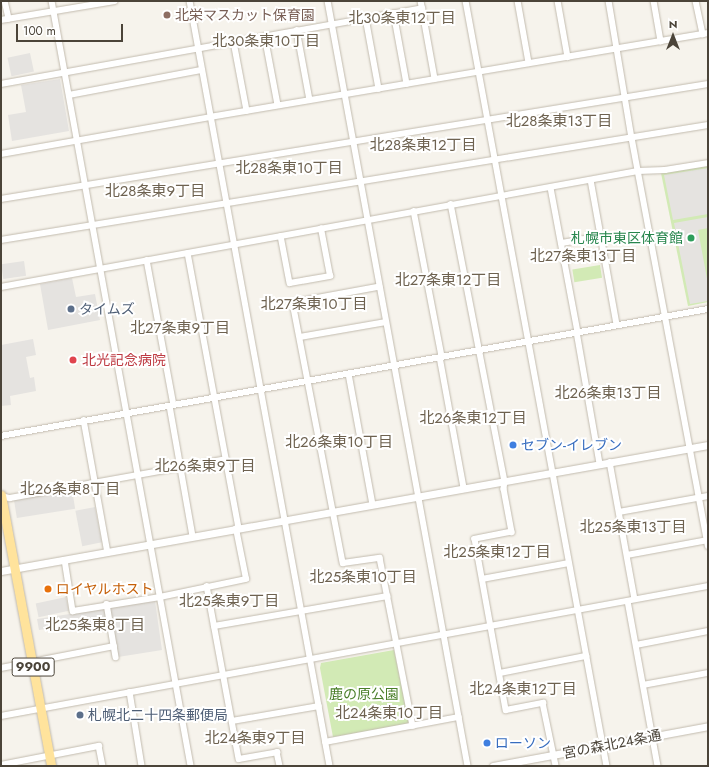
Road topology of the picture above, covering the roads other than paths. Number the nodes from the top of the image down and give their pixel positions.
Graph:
1 (5, 1) edge
2 (52, 1) edge
3 (114, 1) edge
4 (190, 1) edge
5 (328, 1) edge
6 (421, 1) edge
7 (466, 1) edge
8 (518, 1) edge
9 (558, 1) edge
10 (609, 1) edge
11 (654, 1) edge
12 (696, 1) edge
13 (107, 2) edge
14 (422, 8) junction
15 (54, 11) junction
16 (394, 13) junction
17 (366, 18) junction
18 (9, 19) junction
19 (1, 20) edge
20 (332, 24) junction
21 (297, 30) junction
22 (705, 34) edge
23 (266, 36) junction
24 (661, 41) junction
25 (234, 42) junction
26 (197, 48) junction
27 (616, 49) junction
28 (568, 57) junction
29 (529, 64) junction
30 (201, 70) junction
31 (65, 72) junction
32 (478, 72) junction
33 (435, 79) junction
34 (1, 84) edge
35 (407, 84) junction
36 (708, 84) edge
37 (379, 89) junction
38 (346, 94) junction
39 (69, 95) junction
40 (625, 98) junction
41 (310, 100) junction
42 (278, 105) junction
43 (247, 110) junction
44 (210, 117) junction
45 (487, 120) junction
46 (708, 125) edge
47 (632, 138) junction
48 (77, 141) junction
49 (354, 142) junction
50 (1, 154) edge
51 (495, 160) junction
52 (708, 163) edge
53 (220, 164) junction
54 (638, 171) junction
55 (591, 180) junction
56 (360, 182) junction
57 (85, 186) junction
58 (551, 188) junction
59 (502, 196) junction
60 (1, 199) edge
61 (227, 203) junction
62 (451, 204) junction
63 (414, 211) junction
64 (367, 219) junction
65 (93, 225) junction
66 (321, 229) junction
67 (281, 236) junction
68 (601, 236) junction
69 (1, 240) edge
70 (562, 243) junction
71 (234, 244) junction
72 (188, 253) junction
73 (147, 260) junction
74 (101, 268) junction
75 (1, 287) edge
76 (380, 287) junction
77 (708, 309) edge
78 (665, 317) junction
79 (386, 322) junction
80 (617, 325) junction
81 (577, 332) junction
82 (300, 337) junction
83 (528, 341) junction
84 (480, 350) junction
85 (441, 357) junction
86 (395, 366) junction
87 (349, 374) junction
88 (309, 381) junction
89 (261, 389) junction
90 (214, 398) junction
91 (172, 405) junction
92 (128, 413) junction
93 (84, 420) junction
94 (1, 436) edge
95 (708, 444) edge
96 (689, 448) junction
97 (226, 459) junction
98 (610, 462) junction
99 (600, 464) junction
100 (182, 468) junction
101 (553, 473) junction
102 (138, 475) junction
103 (505, 481) junction
104 (96, 482) junction
105 (464, 488) junction
106 (1, 496) edge
107 (708, 496) edge
108 (418, 497) junction
109 (699, 497) junction
110 (373, 505) junction
111 (333, 512) junction
112 (620, 512) junction
113 (285, 520) junction
114 (238, 529) junction
115 (193, 536) junction
116 (708, 542) edge
117 (151, 544) junction
118 (108, 553) junction
119 (627, 555) junction
120 (65, 560) junction
121 (569, 563) junction
122 (15, 569) junction
123 (1, 571) edge
124 (482, 579) junction
125 (207, 586) junction
126 (708, 586) edge
127 (387, 596) junction
128 (160, 597) junction
129 (628, 600) junction
130 (635, 600) junction
131 (107, 604) junction
132 (578, 610) junction
133 (302, 611) junction
134 (214, 626) junction
135 (491, 626) junction
136 (708, 631) edge
137 (444, 634) junction
138 (396, 643) junction
139 (636, 645) junction
140 (114, 646) junction
141 (586, 656) junction
142 (116, 657) dead end
143 (310, 659) junction
144 (32, 661) junction
145 (1, 668) edge
146 (500, 673) junction
147 (708, 673) edge
148 (224, 675) junction
149 (177, 684) junction
150 (643, 686) junction
151 (130, 692) junction
152 (319, 706) junction
153 (40, 709) junction
154 (1, 716) edge
155 (459, 717) junction
156 (232, 721) junction
157 (413, 726) junction
158 (708, 726) edge
159 (652, 736) junction
160 (326, 742) junction
161 (603, 746) junction
162 (554, 755) junction
163 (49, 756) junction
164 (1, 765) edge
165 (51, 766) edge
166 (103, 766) edge
167 (142, 766) edge
168 (191, 766) edge
169 (280, 766) edge
170 (330, 766) edge
171 (468, 766) edge
172 (493, 766) edge
173 (556, 766) edge
174 (607, 766) edge
175 (658, 766) edge

1 - 18 street
2 - 15 street
3 - 13 street
4 - 26 street
5 - 20 street
6 - 14 street
7 - 32 street
8 - 29 street
9 - 28 street
10 - 27 street
11 - 24 street
12 - 22 street
13 - 15 street
14 - 16 street
14 - 33 street
15 - 18 street
15 - 31 street
16 - 17 street
16 - 35 street
17 - 20 street
17 - 37 street
18 - 19 street
20 - 21 street
20 - 38 street
21 - 23 street
21 - 41 street
22 - 24 street
23 - 25 street
23 - 42 street
24 - 27 street
25 - 26 street
25 - 43 street
26 - 30 street
26 - 31 street
27 - 28 street
27 - 40 street
28 - 29 street
29 - 32 street
30 - 39 street
30 - 44 street
31 - 34 street
31 - 39 street
32 - 33 street
32 - 45 street
33 - 35 street
35 - 37 street
36 - 40 street
37 - 38 street
38 - 41 street
38 - 49 street
39 - 48 street
40 - 45 street
40 - 47 street
41 - 42 street
42 - 43 street
43 - 44 street
44 - 48 street
44 - 53 street
45 - 49 street
45 - 51 street
46 - 47 street
47 - 51 street
47 - 54 street
48 - 50 street
48 - 57 street
49 - 53 street
49 - 56 street
51 - 56 street
51 - 59 street
52 - 54 street
53 - 57 street
53 - 61 street
54 - 55 street
54 - 78 street
55 - 58 street
55 - 68 street
56 - 61 street
56 - 64 street
57 - 60 street
57 - 65 street
58 - 59 street
58 - 70 street
59 - 62 street
59 - 83 street
61 - 65 street
61 - 71 street
62 - 63 street
62 - 84 street
63 - 64 street
63 - 85 street
64 - 66 street
64 - 76 street
65 - 69 street
65 - 74 street
66 - 67 street
66 - 67 street
67 - 71 street
68 - 70 street
68 - 80 street
70 - 81 street
71 - 72 street
71 - 89 street
72 - 73 street
72 - 90 street
73 - 74 street
73 - 91 street
74 - 75 street
74 - 92 street
76 - 79 street
76 - 82 street
77 - 78 street
78 - 80 street
78 - 96 street
79 - 82 street
79 - 86 street
80 - 81 street
81 - 83 street
81 - 99 street
82 - 88 street
83 - 84 street
83 - 101 street
84 - 85 street
84 - 103 street
85 - 86 street
85 - 105 street
86 - 87 street
86 - 108 street
87 - 88 street
87 - 110 street
88 - 89 street
88 - 111 street
89 - 90 street
89 - 113 street
90 - 91 street
90 - 97 street
91 - 92 street
91 - 100 street
92 - 93 street
92 - 102 street
93 - 94 street
93 - 104 street
95 - 96 street
96 - 98 street
96 - 109 street
97 - 100 street
97 - 114 street
98 - 99 street
98 - 112 street
99 - 101 street
100 - 102 street
100 - 115 street
101 - 103 street
101 - 121 street
102 - 104 street
102 - 117 street
103 - 105 street
103 - 124 street
104 - 106 street
104 - 118 street
105 - 108 street
106 - 122 main road, 9900
107 - 109 street
108 - 110 street
108 - 137 street
109 - 112 street
109 - 116 street
110 - 111 street
111 - 113 street
111 - 127 street
112 - 119 street
113 - 114 street
113 - 133 street
114 - 115 street
114 - 125 street
115 - 117 street
116 - 119 street
117 - 118 street
117 - 128 street
118 - 120 street
119 - 130 street
120 - 122 street
120 - 131 street
121 - 124 street
121 - 132 street
122 - 123 street
122 - 144 main road, 9900
124 - 135 street
125 - 128 street
125 - 134 street
126 - 130 street
127 - 133 street
127 - 138 street
128 - 131 street
128 - 149 street
129 - 130 street
129 - 132 street
129 - 139 street
131 - 140 street
132 - 135 street
132 - 141 street
133 - 134 street
133 - 143 street
134 - 148 street
135 - 137 street
135 - 146 street
136 - 139 street
137 - 138 street
137 - 155 street
138 - 143 street
138 - 157 street
139 - 150 street
140 - 142 street
140 - 144 street
141 - 146 street
141 - 161 street
143 - 148 street
143 - 152 street
144 - 145 street
144 - 153 main road, 9900
146 - 162 street
147 - 150 street
148 - 149 street
148 - 156 street
149 - 151 street
149 - 168 street
150 - 159 street
151 - 153 street
151 - 167 street
152 - 156 street
152 - 160 street
153 - 154 street
153 - 163 main road, 9900
155 - 157 street
155 - 171 street
156 - 169 street
157 - 160 street
158 - 159 street, 宮の森北24条通
159 - 161 street, 宮の森北24条通
159 - 175 street
160 - 170 street
161 - 162 street, 宮の森北24条通
161 - 174 street
162 - 172 street, 宮の森北24条通
162 - 173 street
163 - 164 street
163 - 165 main road, 9900
163 - 166 street

